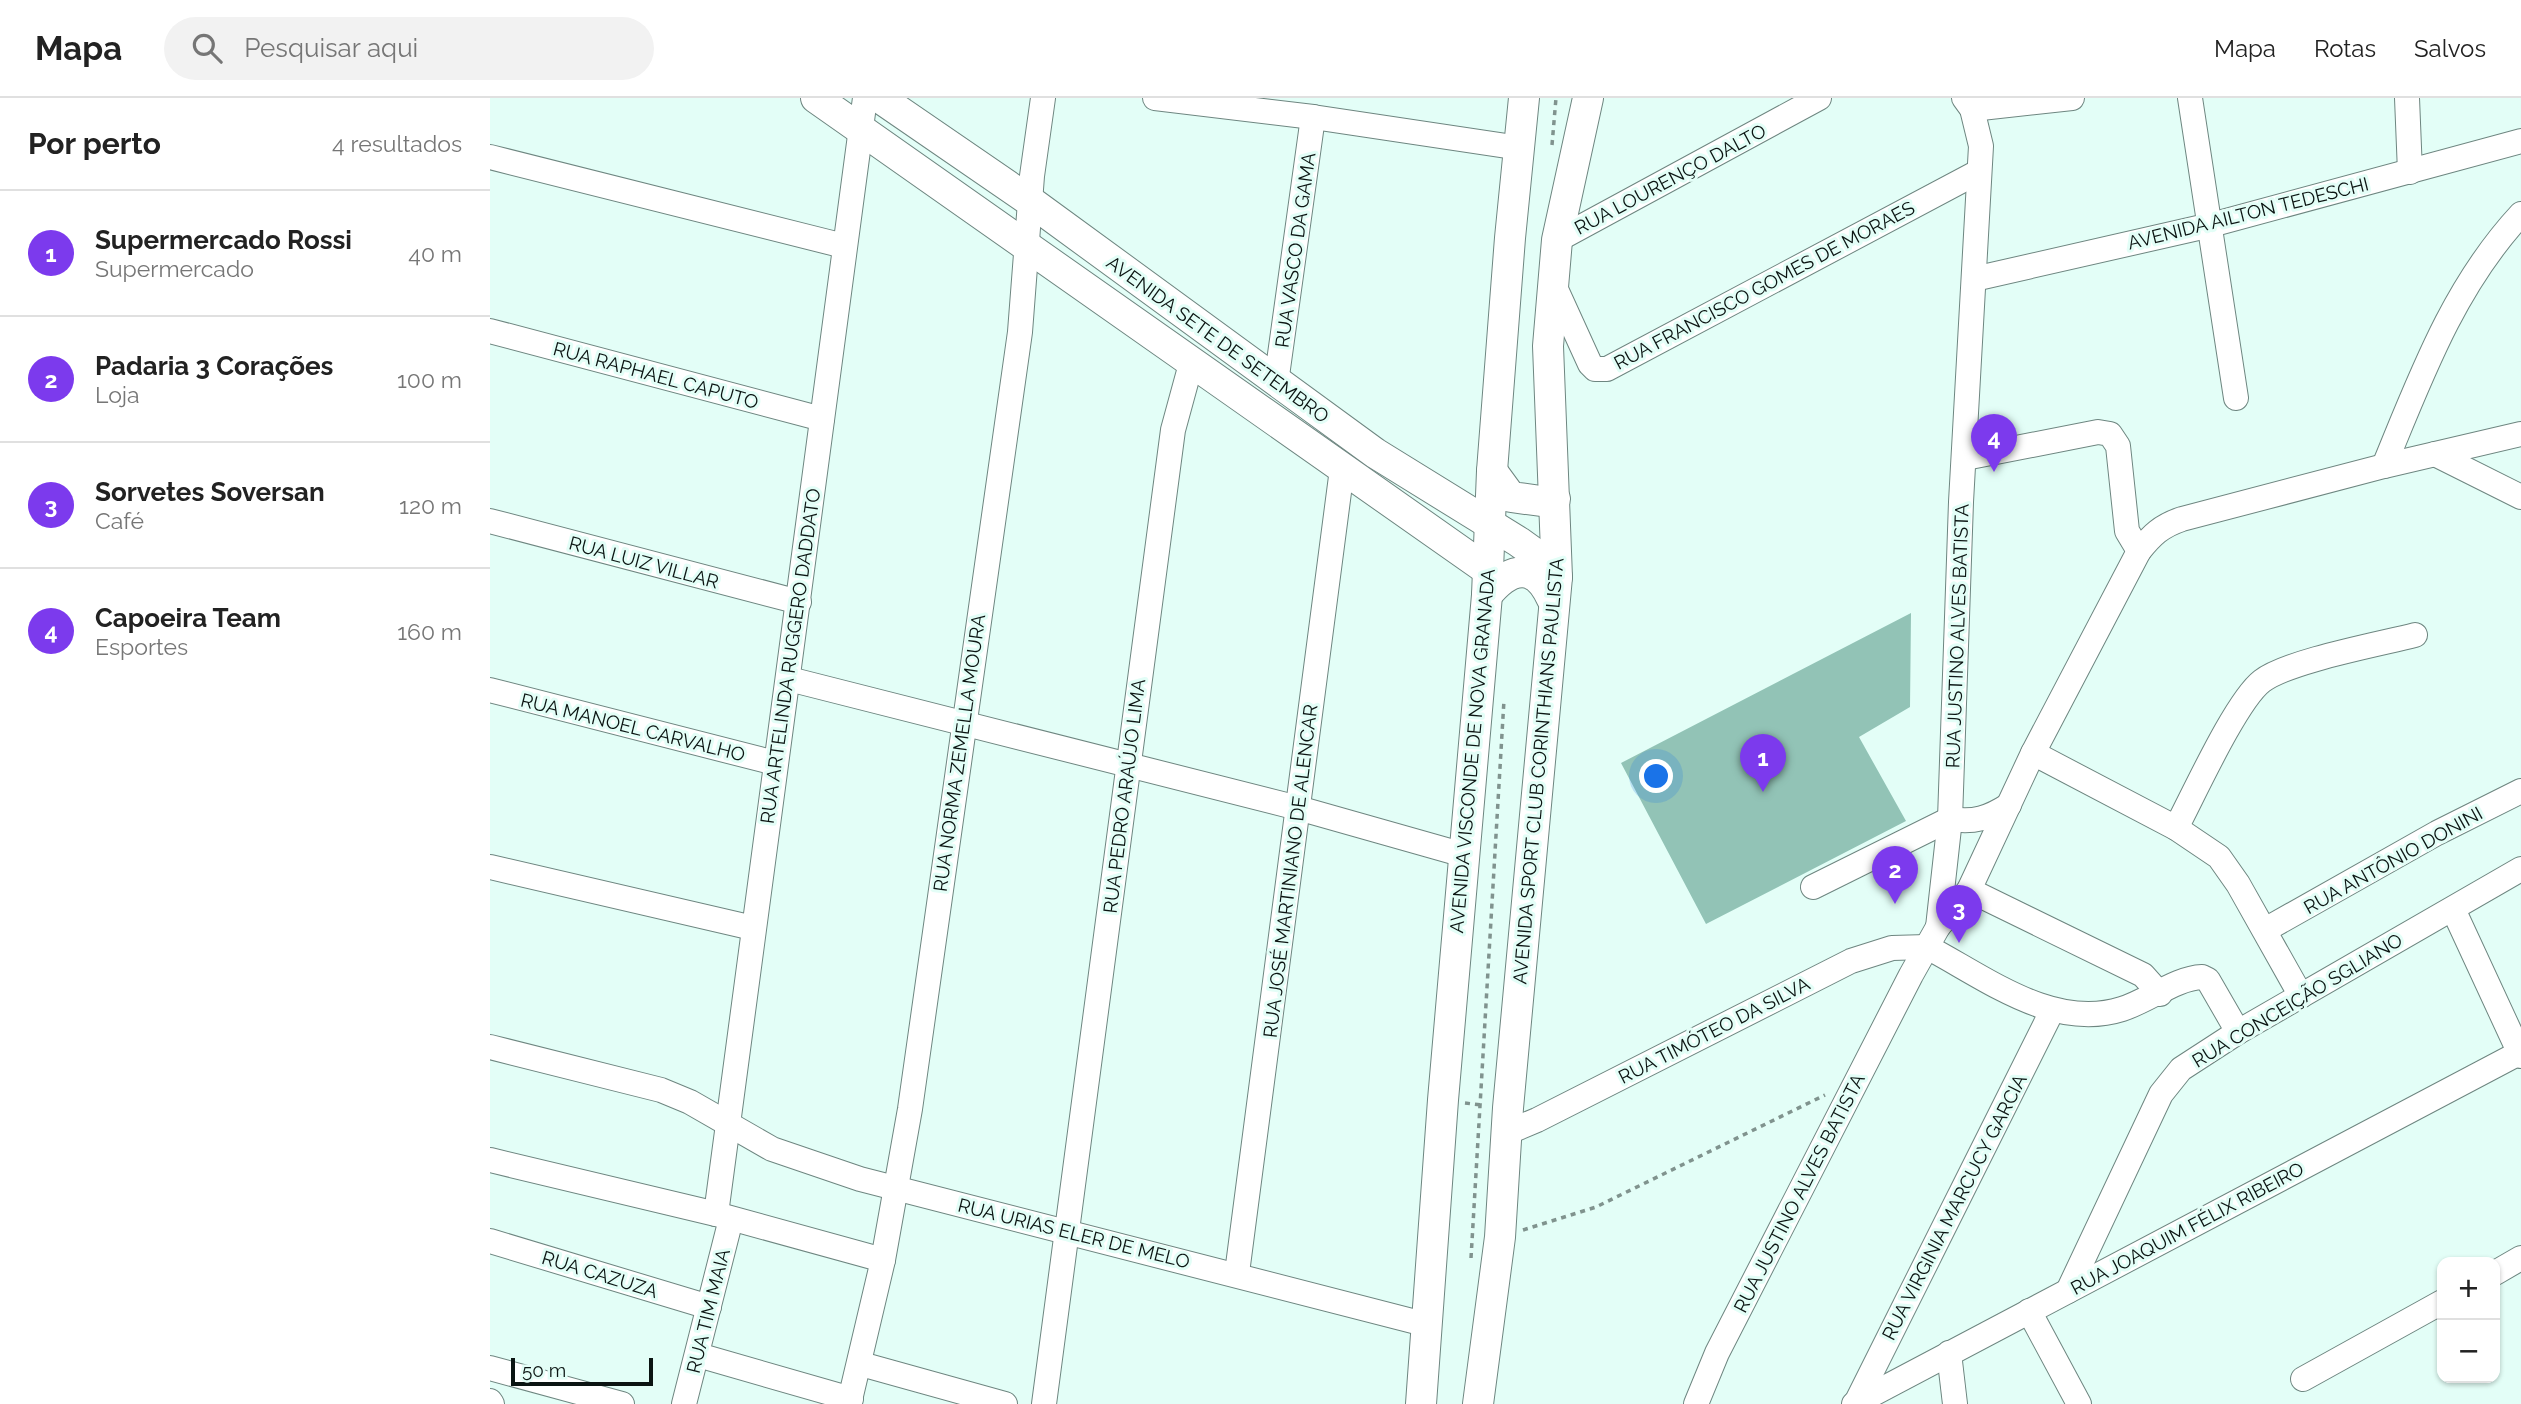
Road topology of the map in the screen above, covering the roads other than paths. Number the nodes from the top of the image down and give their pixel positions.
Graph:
1 (816, 98) edge
2 (866, 98) edge
3 (880, 98) edge
4 (1043, 98) edge
5 (1154, 98) edge
6 (1524, 98) edge
7 (1588, 98) edge
8 (1819, 98) edge
9 (2072, 98) edge
10 (2190, 98) edge
11 (2407, 98) edge
12 (1968, 103) edge
13 (1313, 117) junction
14 (863, 132) junction
15 (2521, 141) edge
16 (1520, 148) junction
17 (490, 157) edge
18 (1978, 172) junction
19 (2410, 172) junction
20 (1031, 201) junction
21 (2521, 214) edge
22 (2211, 225) junction
23 (1558, 240) junction
24 (844, 246) junction
25 (1028, 248) junction
26 (1974, 279) junction
27 (1554, 285) junction
28 (490, 331) edge
29 (1191, 363) junction
30 (1276, 383) junction
31 (2236, 398) dead end
32 (822, 419) junction
33 (2521, 434) edge
34 (2435, 454) junction
35 (1965, 458) junction
36 (2384, 466) junction
37 (1342, 469) junction
38 (1492, 471) junction
39 (2521, 497) edge
40 (1555, 499) junction
41 (490, 521) edge
42 (1489, 524) junction
43 (2139, 551) junction
44 (1487, 582) junction
45 (1556, 592) junction
46 (799, 602) junction
47 (2415, 635) dead end
48 (789, 679) junction
49 (490, 690) edge
50 (963, 723) junction
51 (2033, 753) junction
52 (775, 763) junction
53 (1128, 766) junction
54 (2521, 791) edge
55 (2008, 805) junction
56 (1298, 808) junction
57 (1950, 819) junction
58 (2176, 828) junction
59 (1464, 855) junction
60 (490, 867) edge
61 (2521, 869) edge
62 (1813, 887) dead end
63 (1969, 890) junction
64 (2453, 909) junction
65 (754, 928) junction
66 (2265, 930) junction
67 (1933, 937) junction
68 (2160, 994) junction
69 (2301, 996) junction
70 (2052, 1012) junction
71 (2238, 1032) junction
72 (490, 1047) edge
73 (2521, 1054) edge
74 (730, 1126) junction
75 (1506, 1133) junction
76 (490, 1160) edge
77 (897, 1187) junction
78 (724, 1216) junction
79 (1068, 1231) junction
80 (490, 1241) edge
81 (2521, 1258) edge
82 (883, 1261) junction
83 (2500, 1269) edge
84 (1237, 1273) junction
85 (2068, 1291) junction
86 (2437, 1305) edge
87 (709, 1307) junction
88 (2029, 1311) junction
89 (1424, 1324) junction
90 (1949, 1353) junction
91 (698, 1355) junction
92 (861, 1364) junction
93 (490, 1368) edge
94 (2303, 1379) dead end
95 (850, 1401) edge
96 (1855, 1403) edge
97 (622, 1404) edge
98 (684, 1404) edge
99 (1005, 1404) edge
100 (1044, 1404) edge
101 (1421, 1404) edge
102 (1478, 1404) edge
103 (1696, 1404) edge
104 (1955, 1404) edge
105 (2079, 1404) edge

1 - 14 main road, AVENIDA SETE DE SETEMBRO
2 - 14 street, RUA ARTELINDA RUGGERO DADDATO
3 - 20 main road, AVENIDA SETE DE SETEMBRO
4 - 20 street, RUA NORMA ZEMELLA MOURA
5 - 13 street
6 - 16 main road, AVENIDA VISCONDE DE NOVA GRANADA
7 - 23 main road, AVENIDA SPORT CLUB CORINTHIANS PAULISTA
8 - 23 street, RUA LOURENÇO DALTO
9 - 12 street
10 - 22 street
11 - 19 street
12 - 18 street, RUA JUSTINO ALVES BATISTA
13 - 16 street
13 - 30 street, RUA VASCO DA GAMA
14 - 24 street, RUA ARTELINDA RUGGERO DADDATO
14 - 25 main road, AVENIDA SETE DE SETEMBRO
15 - 19 street, AVENIDA AILTON TEDESCHI
16 - 38 main road, AVENIDA VISCONDE DE NOVA GRANADA
17 - 24 street
18 - 26 street, RUA JUSTINO ALVES BATISTA
18 - 27 street, RUA FRANCISCO GOMES DE MORAES
19 - 22 street, AVENIDA AILTON TEDESCHI
20 - 25 street, RUA NORMA ZEMELLA MOURA
20 - 30 main road, AVENIDA SETE DE SETEMBRO
21 - 36 street
22 - 26 street, AVENIDA AILTON TEDESCHI
22 - 31 street
23 - 27 main road, AVENIDA SPORT CLUB CORINTHIANS PAULISTA
24 - 32 street, RUA ARTELINDA RUGGERO DADDATO
25 - 29 main road, AVENIDA SETE DE SETEMBRO
25 - 50 street, RUA NORMA ZEMELLA MOURA
26 - 35 street, RUA JUSTINO ALVES BATISTA
27 - 40 main road, AVENIDA SPORT CLUB CORINTHIANS PAULISTA
28 - 32 street, RUA RAPHAEL CAPUTO
29 - 37 main road, AVENIDA SETE DE SETEMBRO
29 - 53 street, RUA PEDRO ARAÚJO LIMA
30 - 42 main road, AVENIDA SETE DE SETEMBRO
32 - 46 street, RUA ARTELINDA RUGGERO DADDATO
33 - 34 street
34 - 36 street
34 - 39 street
35 - 43 street
35 - 57 street, RUA JUSTINO ALVES BATISTA
36 - 43 street
37 - 44 main road, AVENIDA SETE DE SETEMBRO
37 - 56 street, RUA JOSÉ MARTINIANO DE ALENCAR
38 - 40 main road
38 - 42 main road, AVENIDA VISCONDE DE NOVA GRANADA
40 - 45 main road, AVENIDA SPORT CLUB CORINTHIANS PAULISTA
41 - 46 street, RUA LUIZ VILLAR
42 - 44 main road, AVENIDA VISCONDE DE NOVA GRANADA
42 - 45 main road, AVENIDA SETE DE SETEMBRO
43 - 51 street
44 - 45 main road
44 - 59 main road, AVENIDA VISCONDE DE NOVA GRANADA
45 - 75 main road, AVENIDA SPORT CLUB CORINTHIANS PAULISTA
46 - 48 street, RUA ARTELINDA RUGGERO DADDATO
47 - 58 street
48 - 50 street
48 - 52 street, RUA ARTELINDA RUGGERO DADDATO
49 - 52 street, RUA MANOEL CARVALHO
50 - 53 street
50 - 77 street, RUA NORMA ZEMELLA MOURA
51 - 55 street
51 - 58 street
52 - 65 street, RUA ARTELINDA RUGGERO DADDATO
53 - 56 street
53 - 79 street, RUA PEDRO ARAÚJO LIMA
54 - 66 street, RUA ANTÔNIO DONINI
55 - 57 street
55 - 63 street
56 - 59 street
56 - 84 street, RUA JOSÉ MARTINIANO DE ALENCAR
57 - 62 street
57 - 67 street, RUA JUSTINO ALVES BATISTA
58 - 66 street
59 - 89 main road, AVENIDA VISCONDE DE NOVA GRANADA
60 - 65 street
61 - 64 street, RUA CONCEIÇÃO SGLIANO
63 - 67 street
63 - 68 street
64 - 69 street, RUA CONCEIÇÃO SGLIANO
64 - 73 street
65 - 74 street, RUA ARTELINDA RUGGERO DADDATO
66 - 69 street
67 - 70 street
67 - 75 street, RUA TIMÓTEO DA SILVA
67 - 103 street, RUA JUSTINO ALVES BATISTA
68 - 70 street
68 - 71 street
69 - 71 street, RUA CONCEIÇÃO SGLIANO
70 - 96 street, RUA VIRGINIA MARCUCY GARCIA
71 - 85 street, RUA CONCEIÇÃO SGLIANO
72 - 74 street, RUA URIAS ELER DE MELO
73 - 85 street, RUA JOAQUIM FÉLIX RIBEIRO
74 - 77 street, RUA URIAS ELER DE MELO
74 - 78 street, RUA ARTELINDA RUGGERO DADDATO
75 - 102 main road, AVENIDA SPORT CLUB CORINTHIANS PAULISTA
76 - 78 street
77 - 79 street, RUA URIAS ELER DE MELO
77 - 82 street, RUA NORMA ZEMELLA MOURA
78 - 82 street
78 - 87 street, RUA TIM MAIA
79 - 84 street, RUA URIAS ELER DE MELO
79 - 100 street, RUA PEDRO ARAÚJO LIMA
80 - 87 street, RUA CAZUZA
81 - 83 street
82 - 92 street, RUA NORMA ZEMELLA MOURA
84 - 89 street, RUA URIAS ELER DE MELO
85 - 88 street, RUA JOAQUIM FÉLIX RIBEIRO
86 - 94 street
87 - 91 street, RUA TIM MAIA
88 - 90 street, RUA JOAQUIM FÉLIX RIBEIRO
88 - 105 street
89 - 101 main road, AVENIDA VISCONDE DE NOVA GRANADA
90 - 96 street, RUA JOAQUIM FÉLIX RIBEIRO
90 - 104 street
91 - 95 street
91 - 98 street, RUA TIM MAIA
92 - 95 street, RUA NORMA ZEMELLA MOURA
92 - 99 street
93 - 97 street

